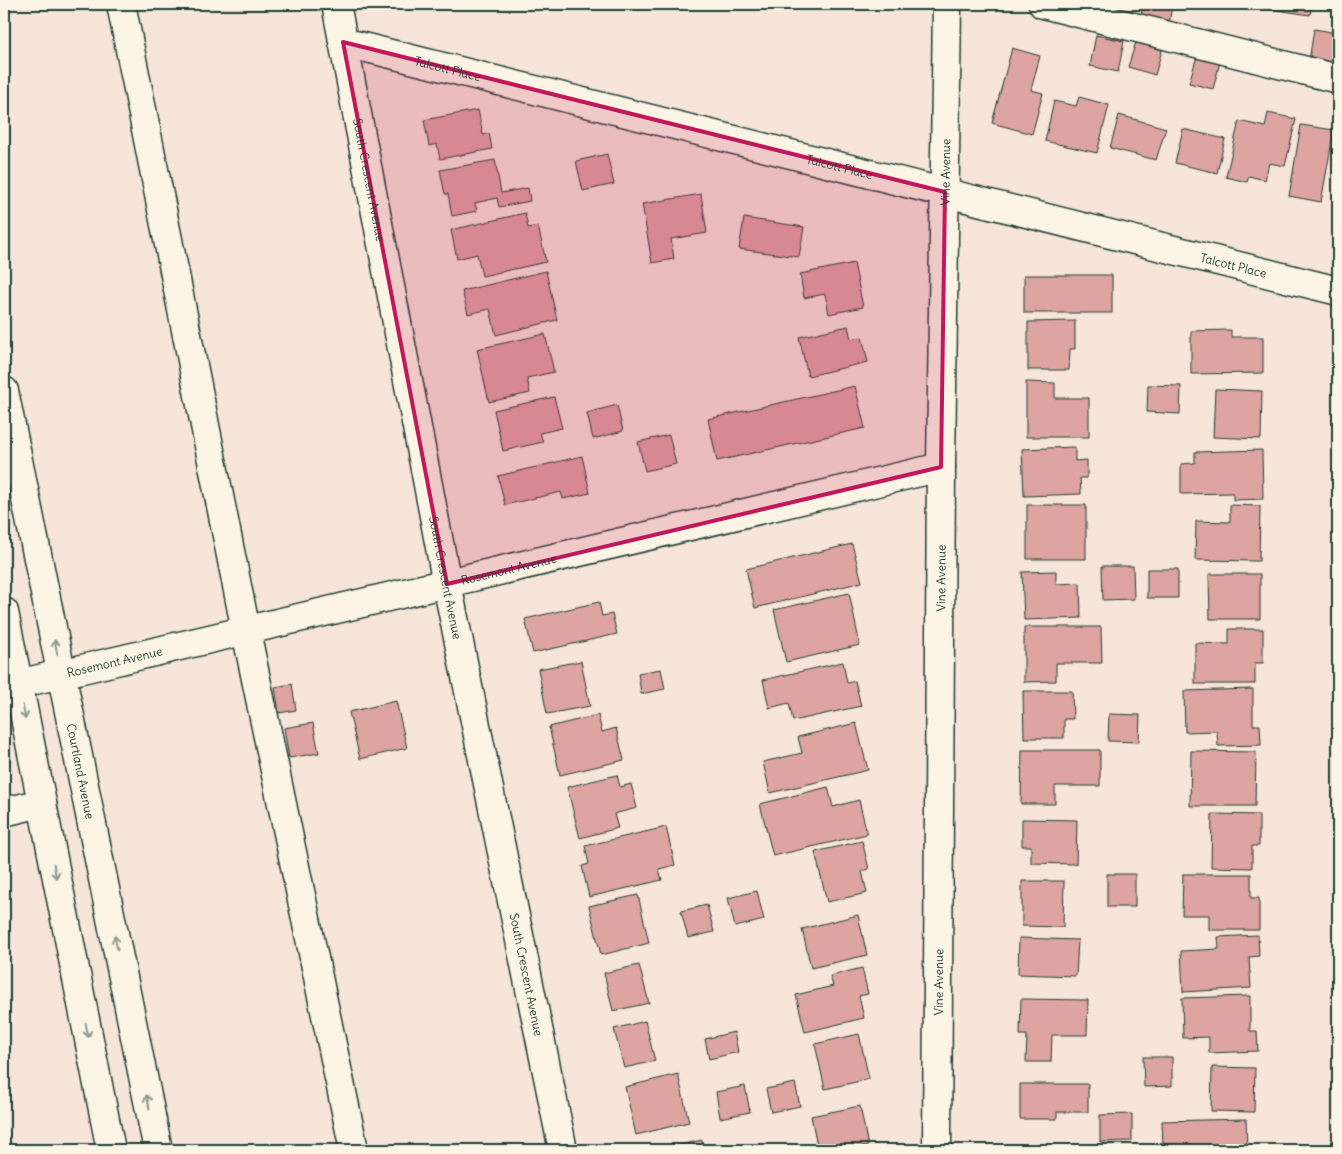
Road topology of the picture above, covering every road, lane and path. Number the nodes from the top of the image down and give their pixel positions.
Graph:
1 (121, 4) edge
2 (336, 4) edge
3 (947, 4) edge
4 (1044, 4) edge
5 (343, 42) junction
6 (1338, 79) edge
7 (945, 192) junction
8 (1338, 291) edge
9 (4, 391) edge
10 (941, 467) junction
11 (14, 490) edge
12 (447, 584) junction
13 (4, 612) edge
14 (246, 631) junction
15 (12, 670) edge
16 (61, 674) junction
17 (42, 803) junction
18 (4, 812) edge
19 (111, 1150) edge
20 (158, 1150) edge
21 (354, 1150) edge
22 (563, 1150) edge
23 (937, 1150) edge

1 - 14 street
2 - 5 street, South Crescent Avenue
3 - 7 street, Vine Avenue
4 - 6 street
5 - 7 street, Talcott Place
5 - 12 street, South Crescent Avenue
7 - 8 street, Talcott Place
7 - 10 street, Vine Avenue
9 - 11 street, Courtland Avenue
10 - 12 street, Rosemont Avenue
10 - 23 street, Vine Avenue
16 -> 11 street, Courtland Avenue
12 - 14 street, Rosemont Avenue
12 - 22 street, South Crescent Avenue
13 - 15 street
14 - 16 street, Rosemont Avenue
14 - 21 street
15 - 16 street, Rosemont Avenue
15 -> 17 street
20 -> 16 street, Courtland Avenue
17 - 18 street
17 -> 19 street

